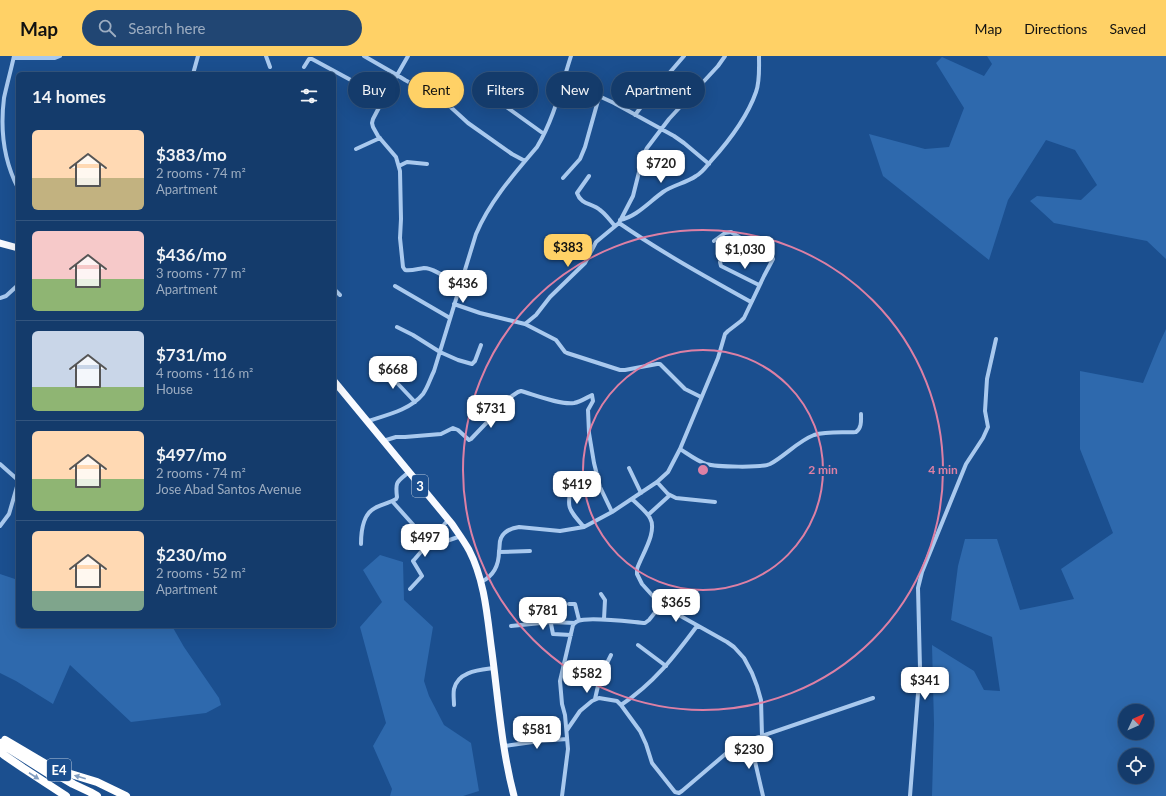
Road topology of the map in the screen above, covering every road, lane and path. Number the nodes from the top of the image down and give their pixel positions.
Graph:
1 (60, 56) edge
2 (198, 56) edge
3 (266, 56) edge
4 (364, 56) edge
5 (408, 56) edge
6 (571, 56) edge
7 (684, 56) edge
8 (725, 56) edge
9 (759, 56) edge
10 (14, 57) edge
11 (270, 67) dead end
12 (304, 67) dead end
13 (194, 72) edge
14 (392, 72) edge
15 (399, 72) edge
16 (566, 72) edge
17 (400, 77) edge
18 (348, 78) edge
19 (603, 98) edge
20 (379, 108) edge
21 (508, 108) edge
22 (555, 108) edge
23 (596, 108) edge
24 (635, 115) junction
25 (662, 130) junction
26 (544, 134) junction
27 (380, 138) junction
28 (1, 139) edge
29 (356, 149) dead end
30 (525, 161) junction
31 (427, 164) dead end
32 (709, 164) junction
33 (399, 166) junction
34 (589, 176) dead end
35 (563, 178) dead end
36 (16, 183) edge
37 (618, 223) junction
38 (714, 241) dead end
39 (0, 243) edge
40 (16, 247) edge
41 (720, 262) dead end
42 (395, 286) dead end
43 (759, 286) junction
44 (460, 287) junction
45 (16, 288) edge
46 (336, 291) edge
47 (340, 295) dead end
48 (0, 298) edge
49 (751, 302) junction
50 (454, 304) junction
51 (450, 318) junction
52 (525, 324) junction
53 (397, 327) dead end
54 (996, 339) dead end
55 (481, 345) dead end
56 (440, 352) junction
57 (383, 368) dead end
58 (336, 383) edge
59 (701, 397) junction
60 (415, 402) junction
61 (861, 414) dead end
62 (367, 422) junction
63 (383, 441) junction
64 (680, 449) junction
65 (0, 464) edge
66 (629, 468) dead end
67 (409, 472) junction
68 (16, 478) edge
69 (658, 482) junction
70 (572, 484) dead end
71 (16, 490) edge
72 (641, 493) junction
73 (670, 495) junction
74 (632, 499) junction
75 (392, 501) junction
76 (715, 502) dead end
77 (612, 512) junction
78 (648, 515) junction
79 (448, 520) junction
80 (0, 526) edge
81 (584, 527) junction
82 (461, 536) junction
83 (430, 540) junction
84 (361, 544) dead end
85 (530, 551) dead end
86 (499, 552) junction
87 (481, 582) junction
88 (410, 589) dead end
89 (601, 594) dead end
90 (547, 604) dead end
91 (569, 604) dead end
92 (661, 605) junction
93 (604, 620) junction
94 (577, 621) junction
95 (551, 622) junction
96 (511, 626) dead end
97 (698, 626) junction
98 (571, 635) junction
99 (638, 645) dead end
100 (611, 655) dead end
101 (666, 666) junction
102 (495, 668) junction
103 (873, 698) dead end
104 (595, 699) junction
105 (454, 705) dead end
106 (621, 706) junction
107 (567, 730) junction
108 (762, 736) junction
109 (567, 739) junction
110 (2, 740) edge
111 (750, 740) junction
112 (504, 746) junction
113 (0, 751) edge
114 (66, 796) edge
115 (90, 796) edge
116 (97, 796) edge
117 (126, 796) edge
118 (514, 796) edge
119 (562, 796) edge
120 (763, 796) edge
121 (910, 796) edge

1 - 10 street
2 - 13 street
3 - 11 street
4 - 14 street
5 - 15 street
6 - 16 street
7 - 24 street
8 - 25 street
9 - 32 street
10 - 28 street
12 - 18 street
17 - 30 street
19 - 24 street
20 - 27 street
21 - 26 street
22 - 26 street
23 - 35 street
24 - 25 street
25 - 32 street
25 - 37 street
26 - 30 street
27 - 29 street
27 - 33 street
28 - 36 street
30 - 44 street
31 - 33 street
32 - 37 street
33 - 44 street
34 - 37 street
37 - 49 street
37 - 52 street
38 - 43 street
39 - 40 highway
41 - 43 street
42 - 51 street
43 - 49 street
44 - 50 street
45 - 48 street
46 - 47 street
49 - 59 street
50 - 51 street
50 - 52 street
51 - 56 street
52 - 59 street
53 - 56 street
54 - 121 street
55 - 56 street
56 - 60 street
57 - 60 street
58 - 62 highway, 3
59 - 64 street
60 - 62 street
61 - 64 street
62 - 63 highway, 3
63 - 67 highway, 3
63 - 77 street
64 - 69 street
65 - 68 street
66 - 72 street
67 - 75 street
67 - 79 highway, 3
69 - 72 street
69 - 73 street
70 - 81 street
71 - 80 street
72 - 74 street
73 - 76 street
73 - 78 street
74 - 77 street
74 - 78 street
75 - 83 street
75 - 84 street
77 - 81 street
78 - 92 street
79 - 82 highway, 3
79 - 83 street
81 - 86 street
82 - 83 street
82 - 87 highway, 3
83 - 88 street
85 - 86 street
86 - 87 street
87 - 102 highway, 3
89 - 93 street
90 - 95 street
91 - 94 street
92 - 93 street
92 - 97 street
93 - 94 street
94 - 95 street
94 - 98 street
95 - 96 street
95 - 98 street
97 - 101 street
97 - 108 street
98 - 107 street
99 - 101 street
100 - 104 street
101 - 106 street
102 - 105 street
102 - 112 highway, 3
103 - 108 street
104 - 106 street
104 - 107 street
106 - 111 street
107 - 109 street
108 - 111 street
109 - 112 street
109 - 119 street
110 - 115 highway, E4
110 - 116 highway, E4
117 -> 110 highway, E4
111 - 120 street
112 - 118 highway, 3
113 -> 114 highway, E4

